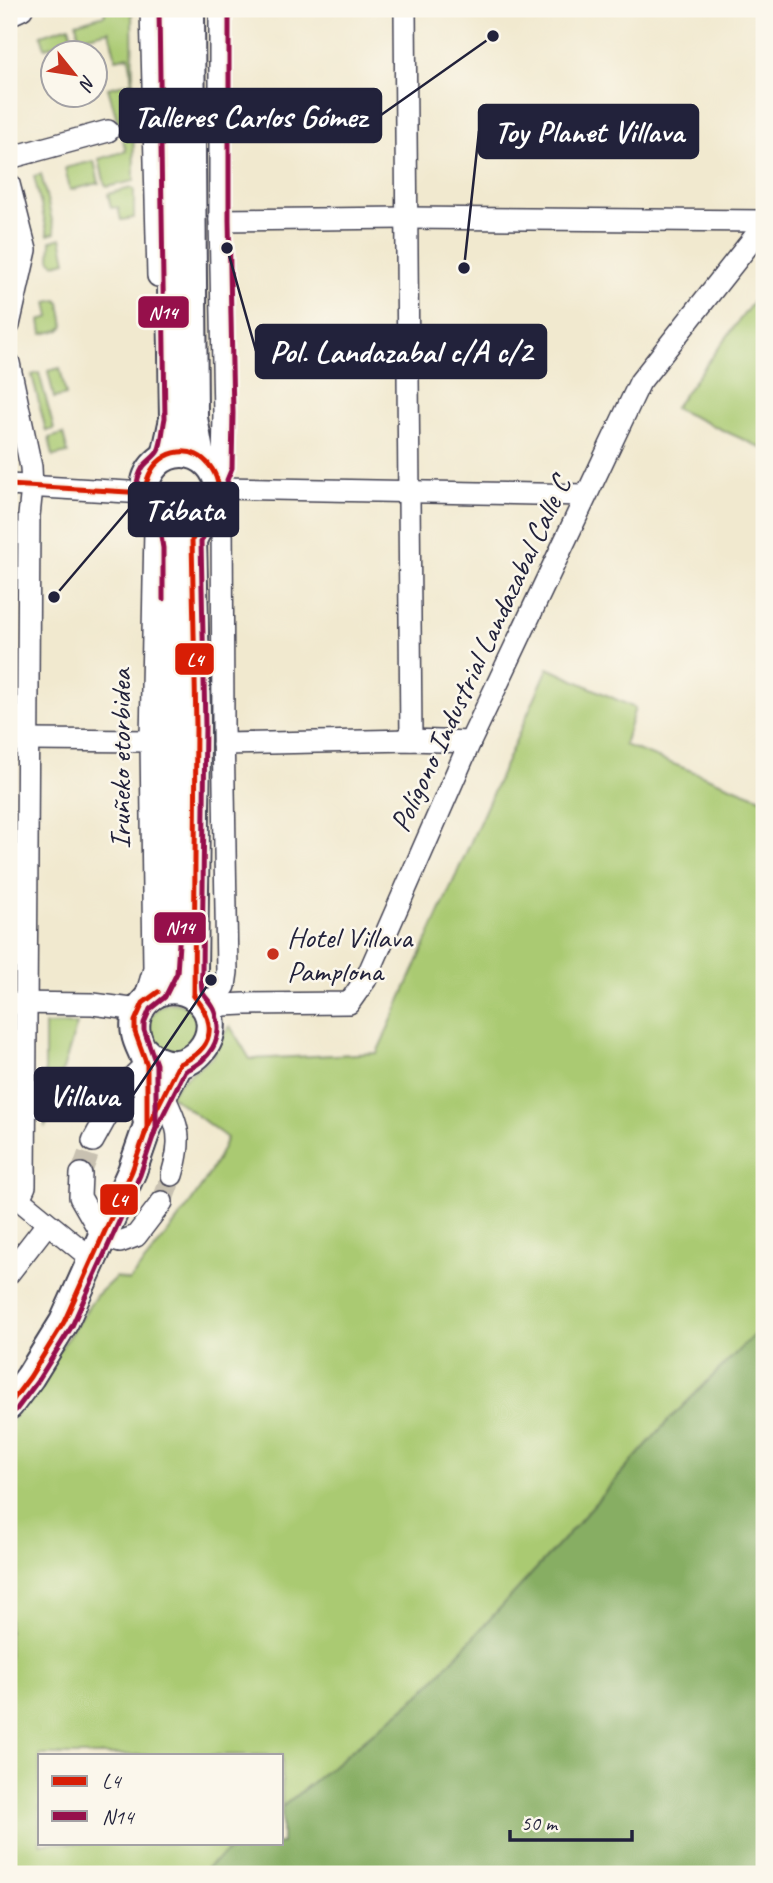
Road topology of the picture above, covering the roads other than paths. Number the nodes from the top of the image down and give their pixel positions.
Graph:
1 (22, 9) edge
2 (151, 9) edge
3 (168, 9) edge
4 (190, 9) edge
5 (220, 9) edge
6 (405, 9) edge
7 (9, 15) edge
8 (108, 131) dead end
9 (9, 158) edge
10 (9, 184) edge
11 (406, 218) junction
12 (220, 220) junction
13 (764, 223) edge
14 (9, 325) edge
15 (9, 363) edge
16 (200, 457) junction
17 (162, 459) junction
18 (9, 485) edge
19 (32, 487) junction
20 (409, 491) junction
21 (585, 495) junction
22 (214, 498) junction
23 (155, 510) junction
24 (28, 740) junction
25 (411, 740) junction
26 (152, 741) junction
27 (470, 742) junction
28 (223, 744) junction
29 (147, 1002) junction
30 (17, 1004) edge
31 (93, 1004) junction
32 (203, 1006) junction
33 (142, 1052) junction
34 (179, 1064) junction
35 (163, 1094) junction
36 (147, 1128) junction
37 (93, 1141) tunnel mouth
38 (80, 1174) tunnel mouth
39 (172, 1175) tunnel mouth
40 (14, 1195) edge
41 (162, 1202) tunnel mouth
42 (47, 1224) junction
43 (97, 1248) junction
44 (9, 1273) edge
45 (9, 1405) edge

1 - 7 street
2 - 17 street
3 - 17 main road
4 - 16 main road
5 - 12 street
6 - 11 street
8 - 9 street
10 - 14 street
11 - 12 street
11 - 13 street
11 - 20 street
12 - 22 street
13 - 21 street, Polígono Industrial Landazabal Calle C
15 - 19 street
16 - 17 main road
16 - 22 main road
17 - 23 main road
18 - 19 street
19 - 23 street
19 - 24 street
20 - 21 street
20 - 22 street
20 - 25 street
21 - 27 street, Polígono Industrial Landazabal Calle C
22 - 23 main road
22 - 28 street
22 - 32 main road
23 - 26 street, Iruñeko etorbidea
23 - 29 main road, Iruñeko etorbidea
24 - 26 street
24 - 30 street
25 - 27 street
25 - 28 street
26 - 29 street, Iruñeko etorbidea
27 - 32 street, Polígono Industrial Landazabal Calle C
28 - 32 street
29 - 31 street
29 - 32 main road
29 - 33 main road
30 - 31 street
30 - 40 street
31 - 33 street
32 - 34 main road
33 - 34 main road
33 - 36 main road
33 - 37 street
34 - 35 main road
35 - 36 main road
35 - 39 street
36 - 43 main road
38 - 43 street
40 - 42 street
41 - 43 street
42 - 43 street
42 - 44 street
43 - 45 main road

